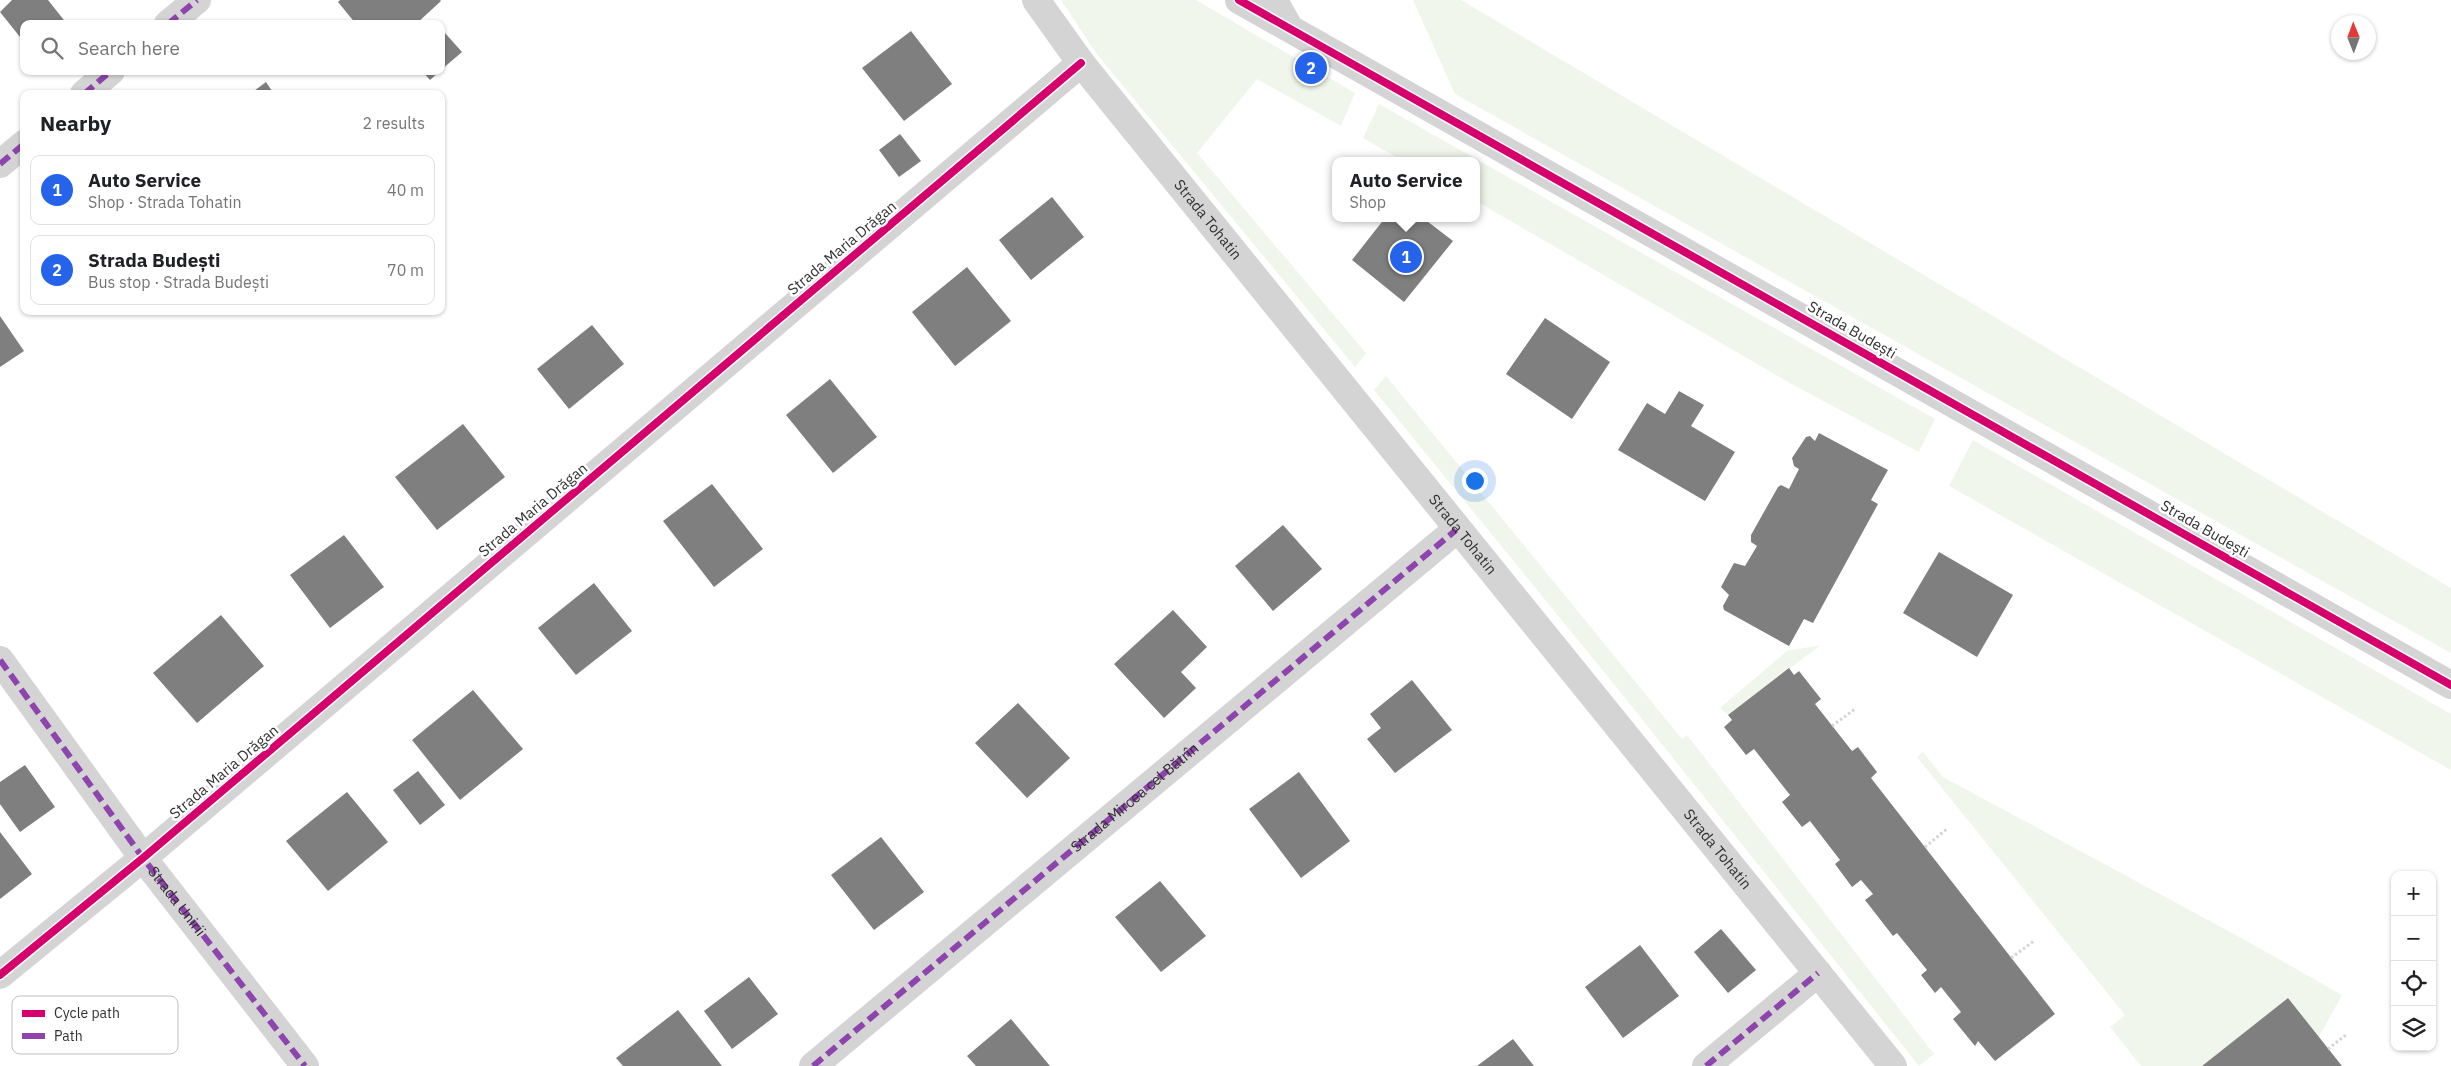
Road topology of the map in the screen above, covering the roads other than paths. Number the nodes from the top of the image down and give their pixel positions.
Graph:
1 (197, 0) edge
2 (1036, 0) edge
3 (1239, 0) edge
4 (1277, 0) edge
5 (173, 20) edge
6 (1294, 30) junction
7 (1081, 63) junction
8 (106, 75) edge
9 (89, 90) edge
10 (20, 147) edge
11 (0, 164) edge
12 (1456, 530) junction
13 (0, 660) edge
14 (2451, 685) edge
15 (143, 858) junction
16 (1818, 973) junction
17 (0, 975) edge
18 (304, 1066) edge
19 (814, 1066) edge
20 (1706, 1066) edge
21 (1892, 1066) edge

1 - 5 street
2 - 7 street, Strada Tohatin
3 - 6 street, Strada Budești
4 - 6 lane
6 - 14 street, Strada Budești
7 - 12 street, Strada Tohatin
7 - 15 street, Strada Maria Drăgan
8 - 9 street
10 - 11 street
12 - 16 street, Strada Tohatin
12 - 19 street, Strada Mircea cel Bătrîn
13 - 15 street, Strada Unirii
15 - 17 street, Strada Maria Drăgan
15 - 18 street, Strada Unirii
16 - 20 street
16 - 21 street, Strada Tohatin

